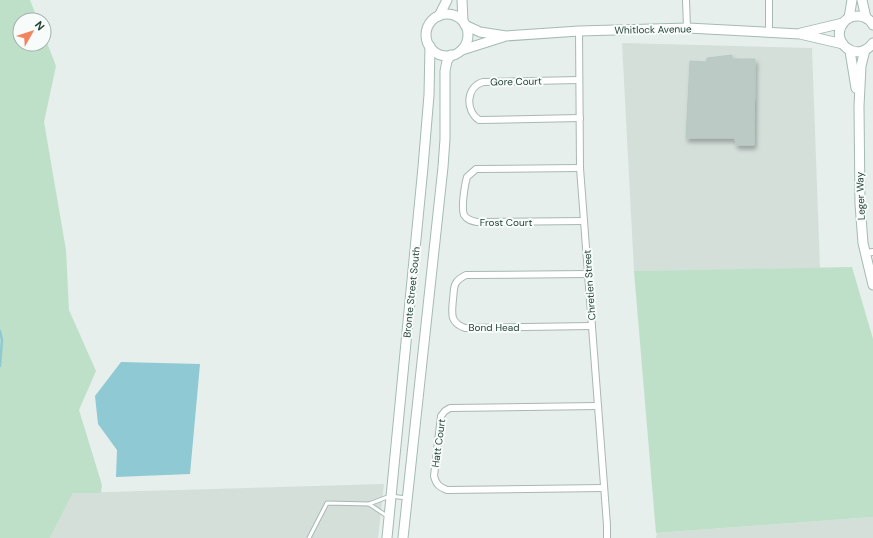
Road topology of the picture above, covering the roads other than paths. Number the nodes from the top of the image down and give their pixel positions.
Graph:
1 (447, 0) edge
2 (462, 0) edge
3 (686, 0) edge
4 (769, 0) edge
5 (852, 0) edge
6 (862, 0) edge
7 (439, 16) junction
8 (846, 20) junction
9 (871, 22) edge
10 (464, 23) junction
11 (687, 28) junction
12 (579, 31) junction
13 (769, 32) junction
14 (800, 34) junction
15 (506, 36) junction
16 (842, 44) junction
17 (873, 44) edge
18 (430, 46) junction
19 (461, 50) junction
20 (850, 50) junction
21 (865, 50) junction
22 (452, 55) junction
23 (579, 80) junction
24 (859, 106) junction
25 (580, 118) junction
26 (580, 168) junction
27 (584, 221) junction
28 (869, 252) edge
29 (588, 274) junction
30 (873, 285) edge
31 (592, 326) junction
32 (598, 406) junction
33 (604, 488) junction
34 (390, 496) junction
35 (407, 498) junction
36 (369, 504) junction
37 (389, 517) junction
38 (309, 538) edge
39 (387, 538) edge
40 (403, 538) edge
41 (607, 538) edge

1 - 7 main road
2 - 10 main road
3 - 11 street
4 - 13 street
5 - 8 main road
6 - 9 main road
7 - 10 main road
7 - 18 main road
8 - 9 main road, Whitlock Avenue
8 - 14 main road, Whitlock Avenue
8 - 16 main road
10 - 15 main road, Whitlock Avenue
10 - 19 main road
11 - 12 main road, Whitlock Avenue
11 - 13 main road, Whitlock Avenue
12 - 15 main road, Whitlock Avenue
12 - 23 street, Chretien Street
13 - 14 main road, Whitlock Avenue
14 - 16 main road, Whitlock Avenue
15 - 19 main road, Whitlock Avenue
16 - 20 main road
17 - 21 main road
18 - 22 main road
18 - 34 main road, Bronte Street South
19 - 22 main road
20 - 21 main road
20 - 24 main road, Leger Way
21 - 24 main road, Leger Way
22 - 35 main road, Bronte Street South
23 - 25 street, Chretien Street
23 - 25 street, Gore Court
24 - 28 main road, Leger Way
25 - 26 street, Chretien Street
26 - 27 street, Chretien Street
26 - 27 street, Frost Court
27 - 29 street, Chretien Street
28 - 30 main road, Leger Way
29 - 31 street, Chretien Street
29 - 31 street, Bond Head
31 - 32 street, Chretien Street
32 - 33 street, Chretien Street
32 - 33 street, Hatt Court
33 - 41 street, Chretien Street
34 - 35 lane
34 - 36 lane
34 - 37 main road, Bronte Street South
35 - 40 main road, Bronte Street South
36 - 37 lane
36 - 38 lane
37 - 39 main road, Bronte Street South

